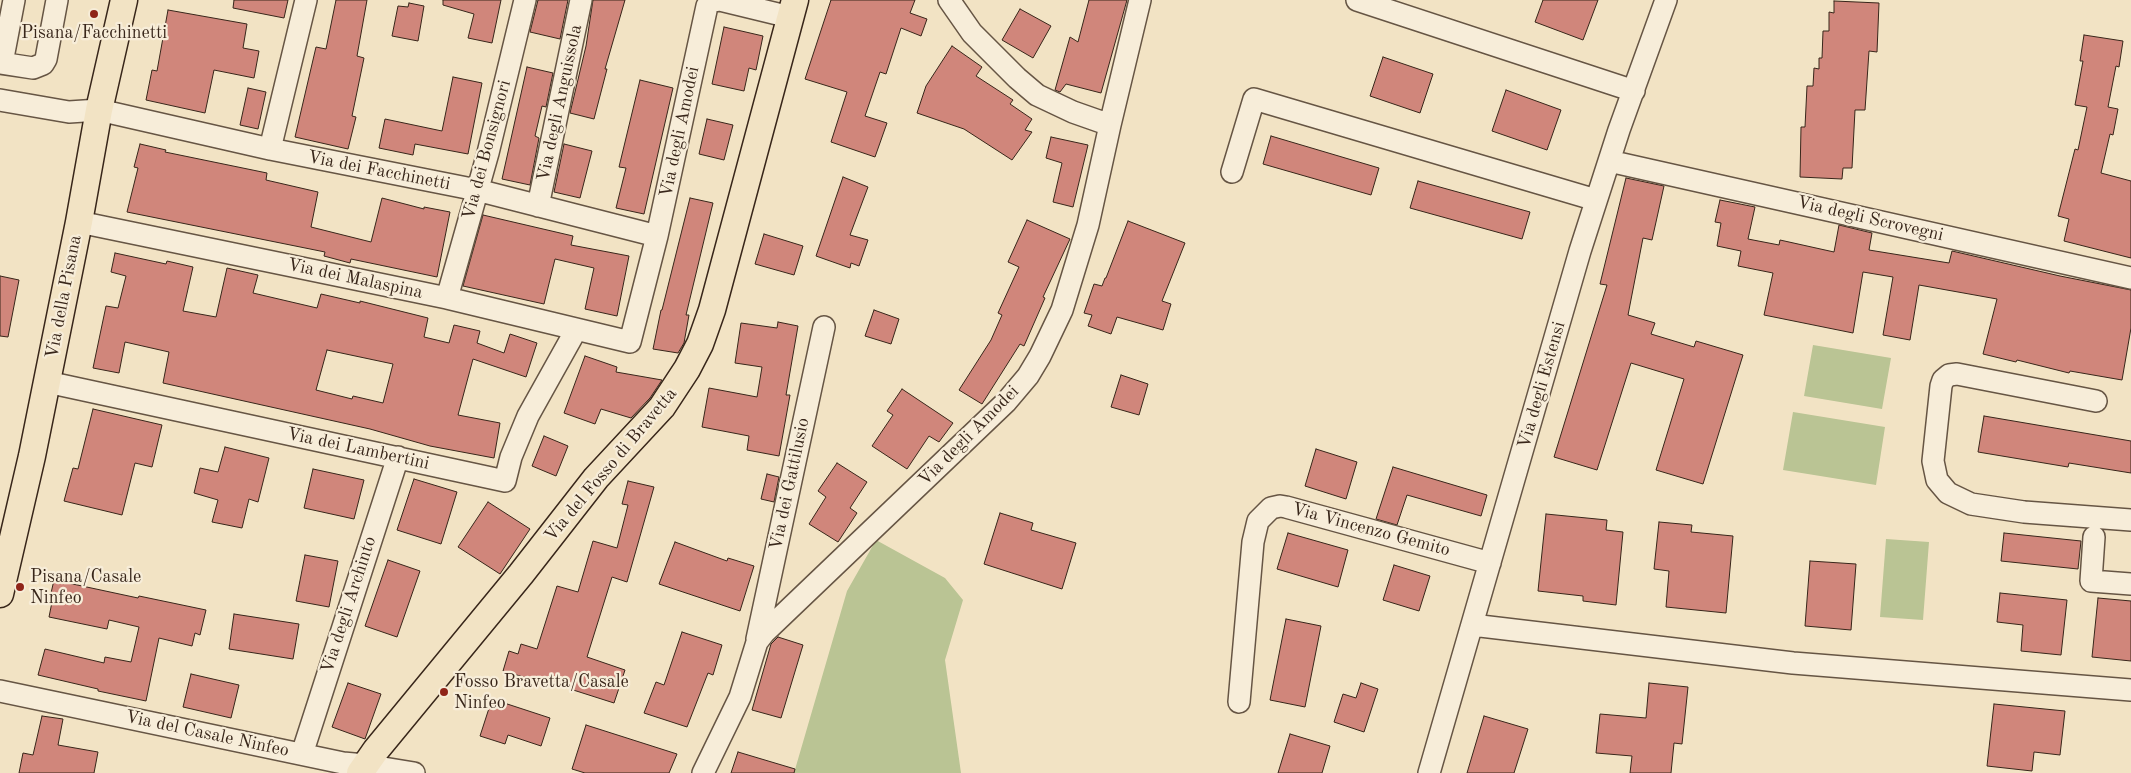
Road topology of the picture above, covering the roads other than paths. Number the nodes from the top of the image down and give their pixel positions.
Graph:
1 (14, 0) edge
2 (57, 0) edge
3 (124, 0) edge
4 (306, 0) edge
5 (524, 0) edge
6 (581, 0) edge
7 (949, 0) edge
8 (1140, 0) edge
9 (1357, 0) edge
10 (1666, 0) edge
11 (792, 8) edge
12 (1, 63) edge
13 (1634, 92) junction
14 (0, 100) edge
15 (100, 110) junction
16 (1110, 125) junction
17 (270, 150) junction
18 (1609, 161) junction
19 (1232, 172) dead end
20 (476, 190) junction
21 (1596, 200) junction
22 (538, 206) junction
23 (79, 222) junction
24 (657, 236) junction
25 (2131, 278) edge
26 (447, 298) junction
27 (824, 327) dead end
28 (576, 330) junction
29 (630, 342) joint
30 (47, 382) junction
31 (2096, 401) dead end
32 (398, 457) junction
33 (2131, 520) edge
34 (2094, 536) dead end
35 (1490, 563) junction
36 (2131, 584) edge
37 (0, 594) edge
38 (1472, 625) junction
39 (757, 642) junction
40 (2131, 690) edge
41 (0, 692) edge
42 (1239, 702) dead end
43 (302, 754) junction
44 (363, 769) edge
45 (414, 773) edge
46 (703, 773) edge
47 (1429, 773) edge

1 - 12 street
2 - 12 street
3 - 15 main road, Via della Pisana
4 - 17 street
5 - 20 street, Via dei Bonsignori
6 - 22 street, Via degli Anguissola
7 - 16 street
8 - 16 street, Via degli Amodei
9 - 13 street
10 - 13 street, Via degli Estensi
11 - 24 street, Via degli Amodei
11 - 44 main road, Via del Fosso di Bravetta
13 - 18 street, Via degli Estensi
14 - 15 street, Via dei Facchinetti
15 - 17 street, Via dei Facchinetti
15 - 23 main road, Via della Pisana
16 - 39 street, Via degli Amodei
17 - 20 street, Via dei Facchinetti
18 - 21 street, Via degli Estensi
18 - 25 street, Via degli Scrovegni
19 - 21 street
20 - 22 street, Via dei Facchinetti
20 - 26 street, Via dei Bonsignori
21 - 35 street, Via degli Estensi
22 - 24 street, Via dei Facchinetti
23 - 26 street, Via dei Malaspina
23 - 30 main road, Via della Pisana
24 - 29 street, Via degli Amodei
26 - 28 street, Via dei Malaspina
27 - 39 street, Via dei Gattilusio
28 - 29 street, Via dei Malaspina
28 - 32 street, Via dei Lambertini
30 - 32 street, Via dei Lambertini
30 - 37 main road, Via della Pisana
31 - 33 street
32 - 43 street, Via degli Archinto
34 - 36 street
35 - 38 street, Via degli Estensi
35 - 42 street, Via Vincenzo Gemito
38 - 40 street
38 - 47 street, Via degli Estensi
39 - 46 street, Via degli Amodei
41 - 43 street, Via del Casale Ninfeo
43 - 44 street, Via del Casale Ninfeo
44 - 45 street, Via del Casale Ninfeo

